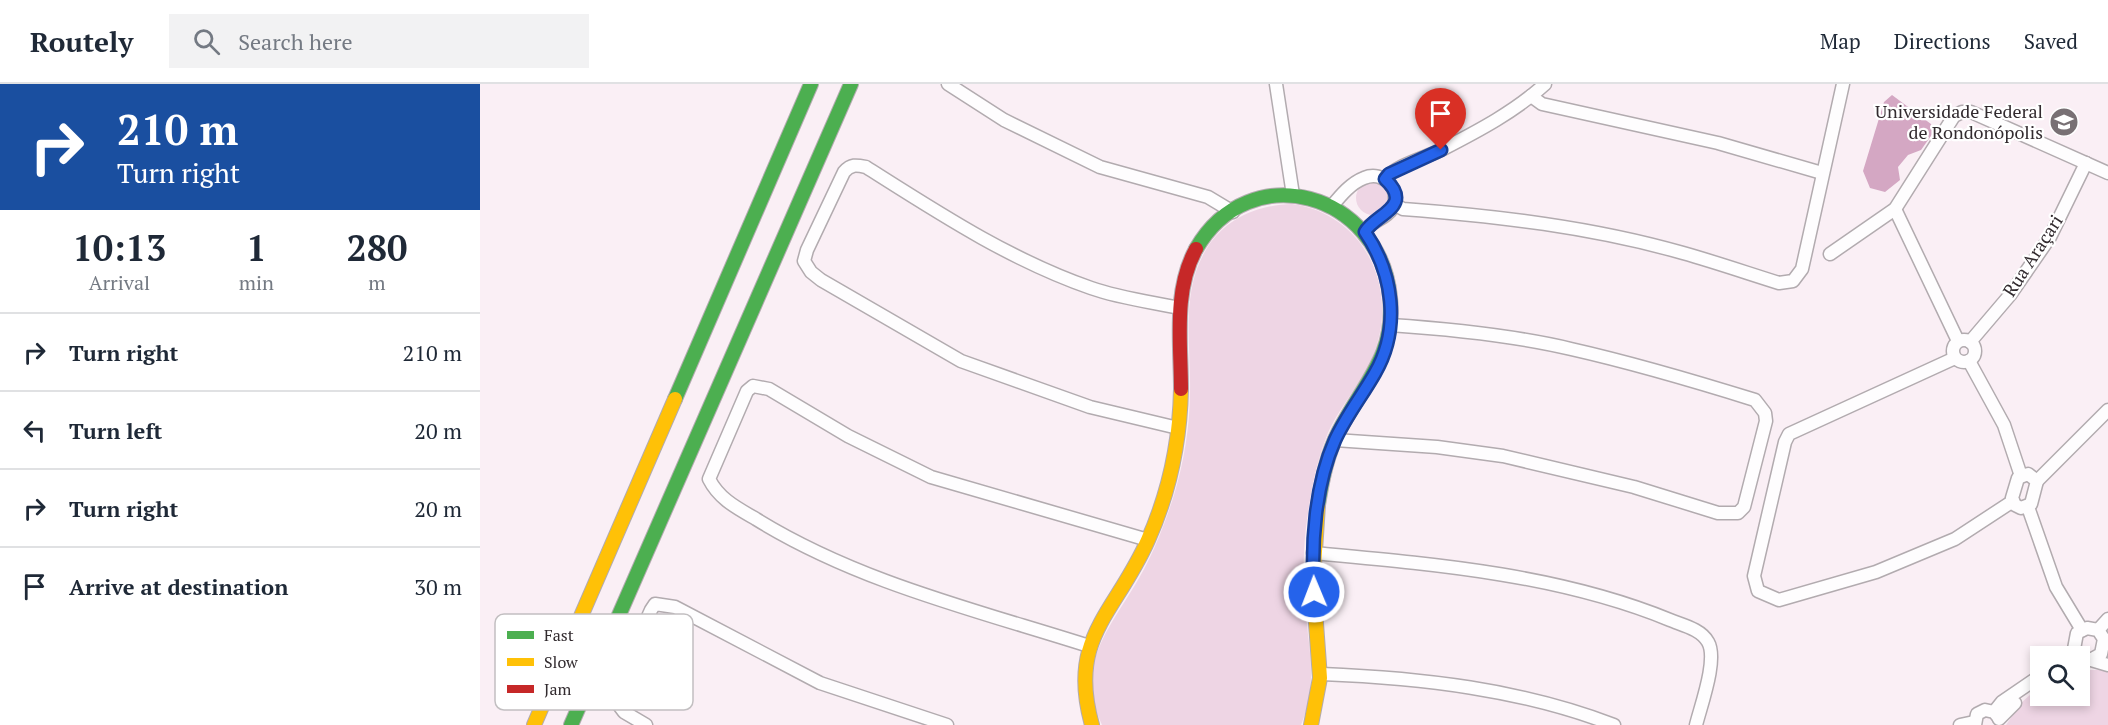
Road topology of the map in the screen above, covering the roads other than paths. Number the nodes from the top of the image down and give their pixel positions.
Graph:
1 (811, 84) edge
2 (851, 84) edge
3 (948, 84) edge
4 (1276, 84) edge
5 (1545, 84) edge
6 (1843, 84) edge
7 (1532, 96) junction
8 (2086, 163) junction
9 (1822, 173) junction
10 (2108, 173) edge
11 (1385, 179) junction
12 (1293, 195) junction
13 (1394, 204) junction
14 (1332, 206) junction
15 (1895, 209) junction
16 (1233, 212) junction
17 (1365, 232) junction
18 (1830, 254) dead end
19 (1180, 308) junction
20 (1390, 325) junction
21 (1964, 342) junction
22 (1955, 358) junction
23 (1969, 361) junction
24 (2108, 410) edge
25 (1178, 428) junction
26 (1335, 440) junction
27 (2021, 476) junction
28 (2037, 481) junction
29 (2013, 501) junction
30 (2028, 507) junction
31 (1148, 540) junction
32 (1313, 553) junction
33 (582, 614) edge
34 (619, 614) edge
35 (649, 614) edge
36 (688, 614) edge
37 (693, 616) edge
38 (2108, 619) edge
39 (2082, 630) junction
40 (2098, 630) junction
41 (1089, 646) junction
42 (2077, 646) edge
43 (2106, 652) edge
44 (2090, 656) edge
45 (2090, 660) edge
46 (2108, 665) edge
47 (1322, 674) junction
48 (2030, 683) edge
49 (2030, 693) edge
50 (540, 710) edge
51 (578, 710) edge
52 (622, 710) edge
53 (1997, 718) edge
54 (1974, 724) edge
55 (534, 725) edge
56 (571, 725) edge
57 (646, 725) edge
58 (947, 725) edge
59 (1092, 725) edge
60 (1311, 725) edge
61 (1614, 725) edge
62 (1696, 725) edge
63 (1959, 725) edge

1 - 33 street
2 - 34 street
3 - 16 street
4 - 12 street
5 - 7 street
6 - 9 street
7 - 9 street
7 - 11 street
8 - 10 street
8 - 15 street
8 - 21 street, Rua Araçari
9 - 13 street
11 - 13 street
11 - 14 street
12 - 14 street
12 - 16 street
13 - 17 street
14 - 17 street
15 - 18 street
15 - 21 street
16 - 19 street
17 - 20 street
19 - 25 street
19 - 25 street
20 - 26 street
20 - 26 street
21 - 22 street
21 - 23 street
22 - 23 street
22 - 29 street
23 - 27 street
24 - 28 street
25 - 31 street
26 - 32 street
27 - 28 street
27 - 29 street
28 - 30 street
29 - 30 street
30 - 39 street
31 - 41 street
31 - 41 street
32 - 47 street
32 - 62 street
35 - 36 street
37 - 58 street
38 - 40 street
39 - 40 street
39 - 42 street
40 - 43 street
41 - 59 street
43 - 44 street
45 - 46 street
47 - 60 street
47 - 61 street
48 - 53 street
49 - 53 street
50 - 55 street
51 - 56 street
52 - 57 street
53 - 54 street
54 - 63 street

